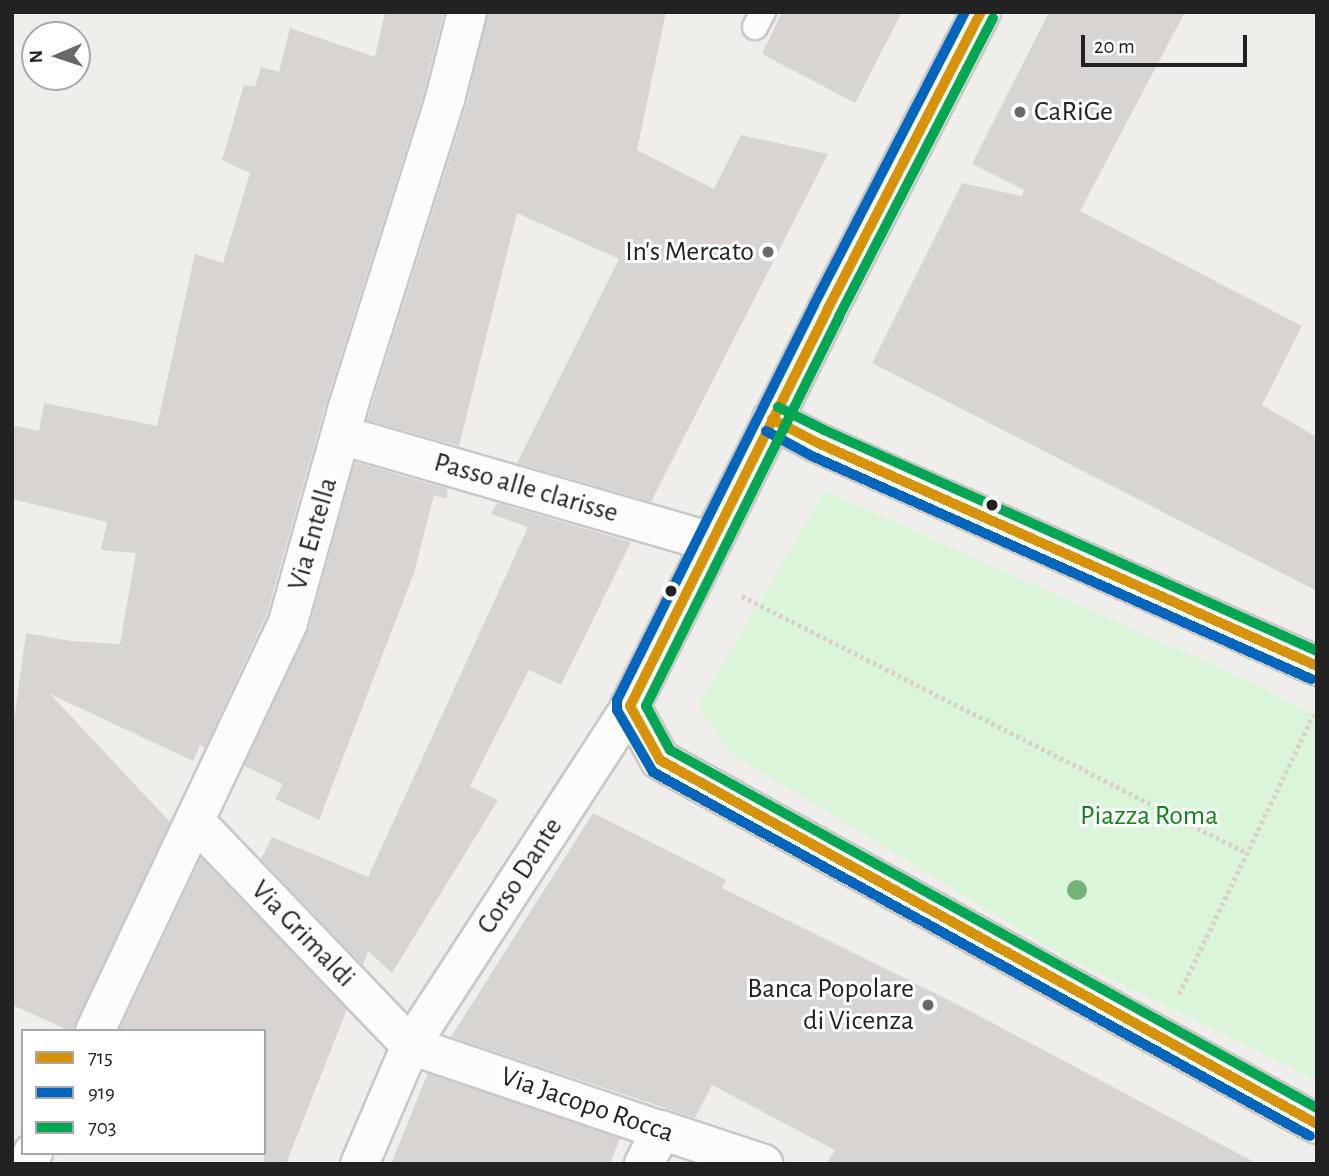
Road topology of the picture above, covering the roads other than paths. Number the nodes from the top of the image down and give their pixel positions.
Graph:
1 (467, 12) edge
2 (981, 12) edge
3 (772, 419) junction
4 (341, 435) junction
5 (711, 542) junction
6 (1317, 666) edge
7 (629, 706) junction
8 (196, 822) junction
9 (96, 1029) edge
10 (411, 1045) junction
11 (1317, 1124) edge
12 (661, 1130) junction
13 (359, 1164) edge
14 (644, 1164) edge
15 (763, 1164) edge

1 - 4 street, Via Entella
2 - 3 street
3 - 5 street
3 - 6 street
4 - 5 street, Passo alle clarisse
4 - 8 street, Via Entella
5 - 7 street
7 - 10 street, Corso Dante
7 - 11 street
8 - 9 street, Via Entella
8 - 10 street, Via Grimaldi
10 - 12 street, Via Jacopo Rocca
10 - 13 street, Corso Dante
12 - 14 street
12 - 15 street, Via Jacopo Rocca

